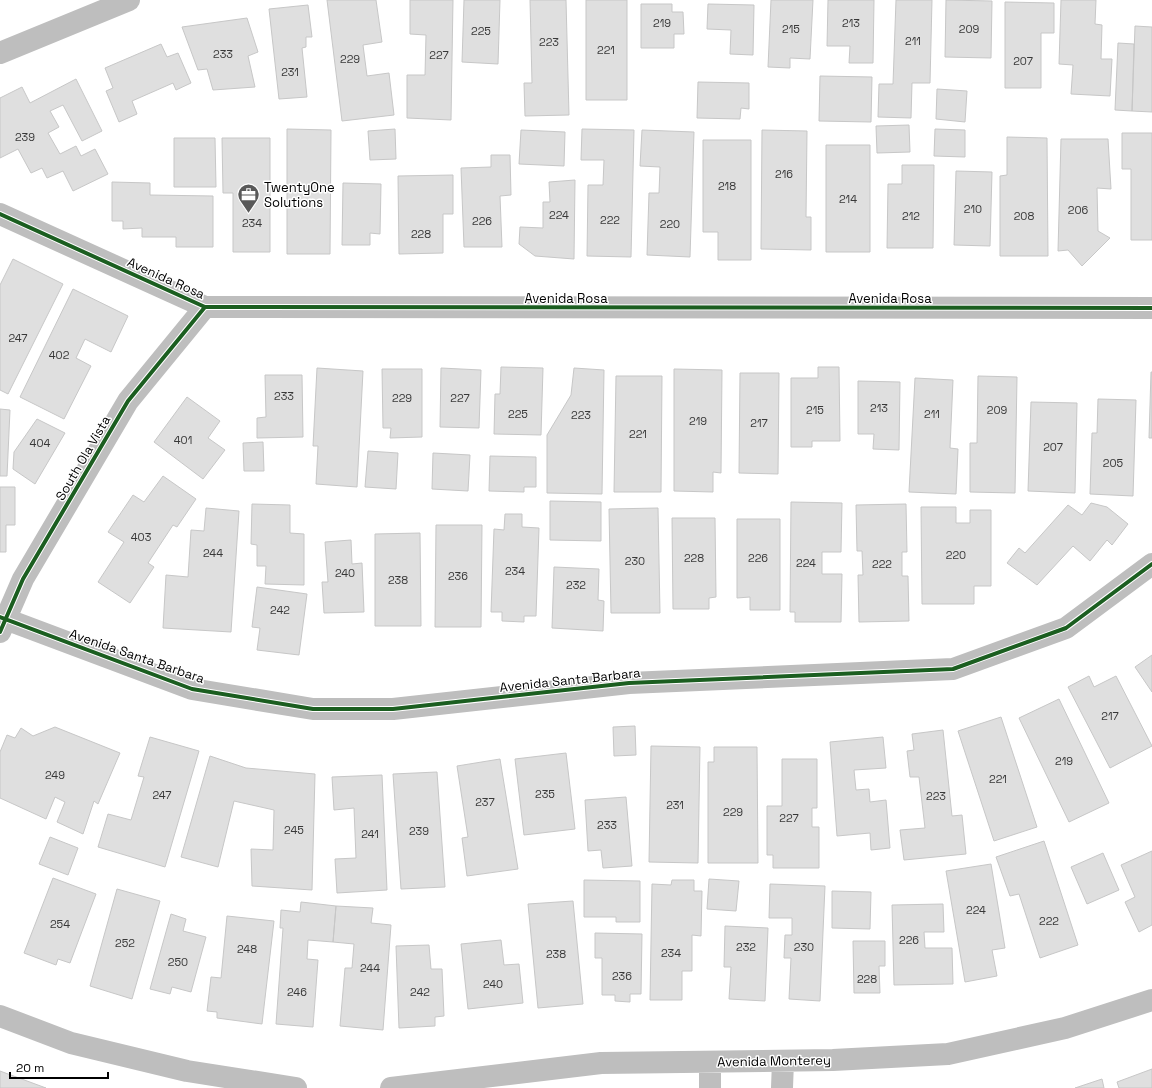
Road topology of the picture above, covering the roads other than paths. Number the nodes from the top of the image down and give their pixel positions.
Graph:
1 (129, 0) edge
2 (0, 53) edge
3 (0, 214) edge
4 (205, 307) junction
5 (1152, 308) edge
6 (1152, 564) edge
7 (2, 623) edge
8 (1152, 1000) edge
9 (0, 1016) edge
10 (783, 1061) junction
11 (710, 1062) junction
12 (296, 1088) edge
13 (391, 1088) edge
14 (710, 1088) edge
15 (782, 1088) edge

1 - 2 street
3 - 4 street, Avenida Rosa
4 - 5 street, Avenida Rosa
4 - 7 street, South Ola Vista
6 - 7 street, Avenida Santa Barbara
8 - 10 street, Avenida Monterey
9 - 12 street
10 - 11 street, Avenida Monterey
10 - 15 street
11 - 13 street, Avenida Monterey
11 - 14 street

